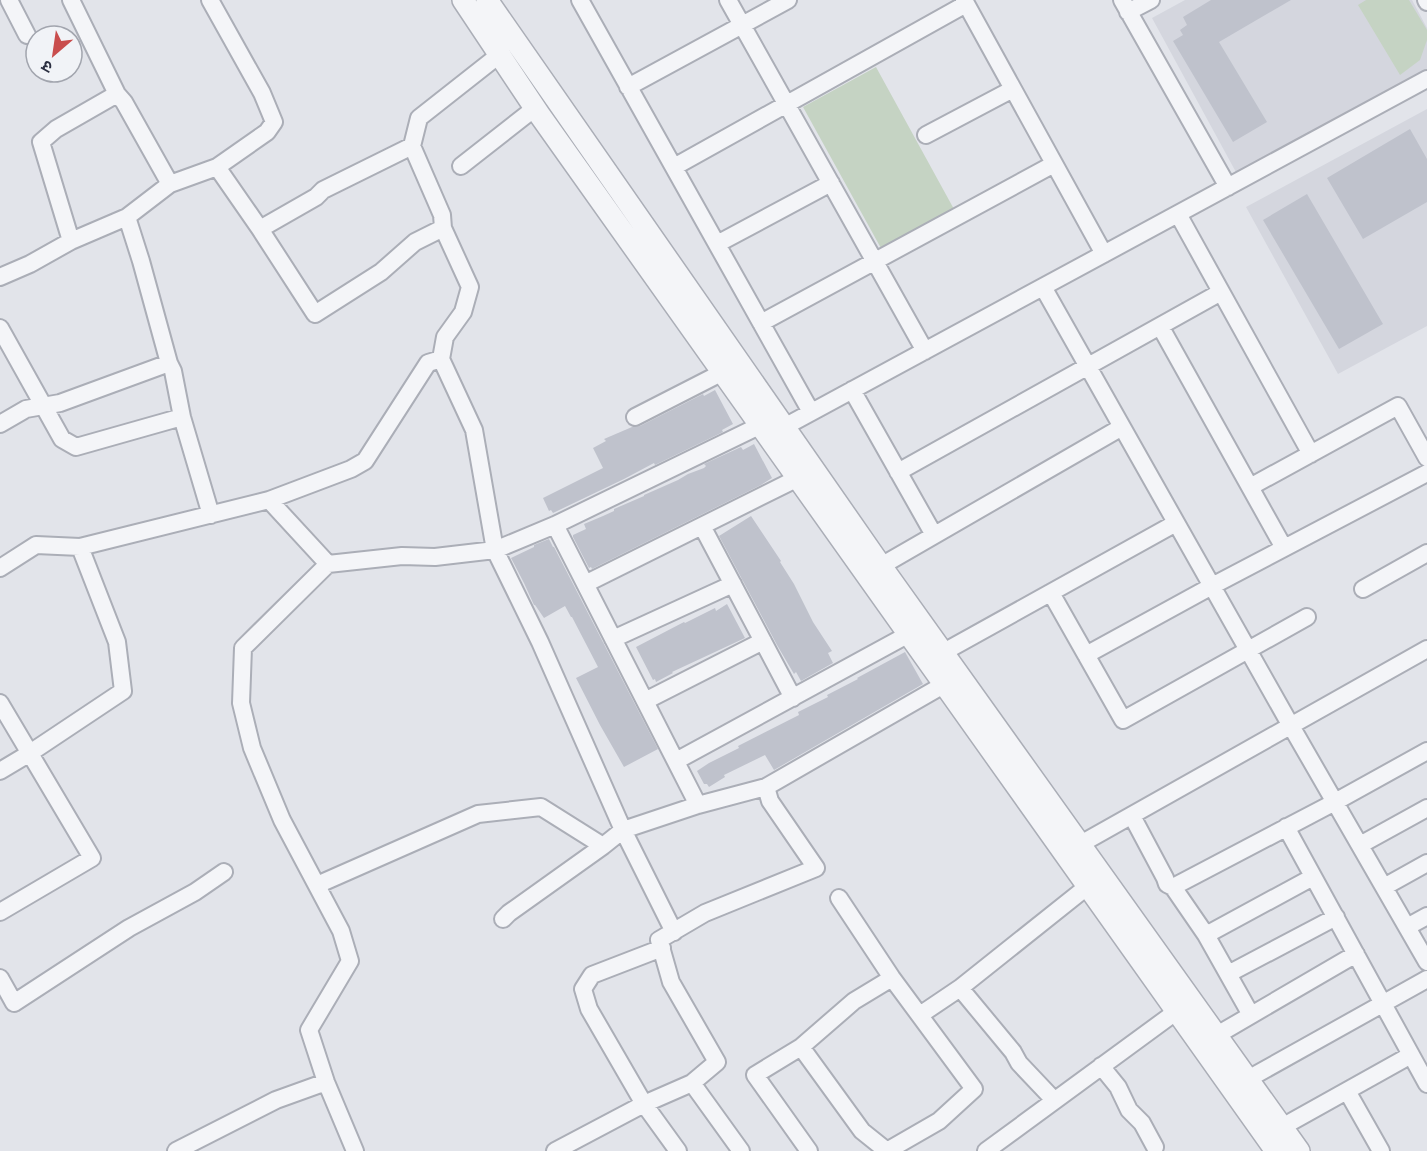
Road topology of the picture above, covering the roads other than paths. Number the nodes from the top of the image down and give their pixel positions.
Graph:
1 (9, 0) edge
2 (71, 0) edge
3 (210, 0) edge
4 (463, 0) edge
5 (487, 0) edge
6 (579, 0) edge
7 (728, 0) edge
8 (788, 0) edge
9 (1151, 0) edge
10 (965, 2) edge
11 (1125, 6) edge
12 (742, 25) junction
13 (24, 29) edge
14 (500, 55) junction
15 (1427, 80) edge
16 (628, 87) junction
17 (1012, 88) junction
18 (117, 94) junction
19 (786, 104) junction
20 (535, 108) junction
21 (926, 135) dead end
22 (412, 146) junction
23 (1054, 164) junction
24 (461, 166) dead end
25 (217, 167) junction
26 (674, 167) junction
27 (831, 183) junction
28 (170, 184) junction
29 (1228, 187) junction
30 (1178, 214) junction
31 (127, 217) junction
32 (443, 228) junction
33 (260, 229) junction
34 (71, 241) junction
35 (717, 244) junction
36 (1104, 254) junction
37 (875, 261) junction
38 (0, 277) edge
39 (1043, 287) junction
40 (1221, 292) junction
41 (761, 323) junction
42 (1160, 326) junction
43 (0, 328) edge
44 (6, 351) edge
45 (925, 351) junction
46 (441, 359) junction
47 (169, 363) junction
48 (1088, 366) junction
49 (723, 372) junction
50 (852, 390) junction
51 (43, 405) junction
52 (811, 412) junction
53 (182, 417) junction
54 (635, 417) dead end
55 (0, 424) edge
56 (1122, 427) junction
57 (771, 429) junction
58 (1311, 454) junction
59 (1427, 458) edge
60 (898, 472) junction
61 (1427, 473) edge
62 (798, 478) junction
63 (1250, 487) junction
64 (270, 500) junction
65 (211, 515) junction
66 (1176, 523) junction
67 (555, 525) junction
68 (702, 526) junction
69 (934, 535) junction
70 (80, 547) junction
71 (1284, 548) junction
72 (495, 550) junction
73 (1427, 553) edge
74 (328, 564) junction
75 (881, 566) junction
76 (0, 568) edge
77 (585, 584) junction
78 (733, 584) junction
79 (1212, 586) junction
80 (1363, 589) dead end
81 (1051, 592) junction
82 (1307, 617) dead end
83 (909, 634) junction
84 (613, 639) junction
85 (763, 641) junction
86 (1427, 649) edge
87 (1248, 650) junction
88 (1086, 655) junction
89 (935, 657) junction
90 (945, 684) junction
91 (793, 698) junction
92 (645, 701) junction
93 (0, 703) edge
94 (1291, 726) junction
95 (1427, 751) edge
96 (30, 753) junction
97 (676, 761) junction
98 (0, 771) edge
99 (766, 787) junction
100 (1335, 802) junction
101 (698, 805) junction
102 (1427, 808) edge
103 (1132, 816) junction
104 (1286, 827) junction
105 (623, 830) junction
106 (1360, 845) junction
107 (603, 846) junction
108 (1073, 849) junction
109 (1427, 863) edge
110 (224, 872) dead end
111 (1314, 877) junction
112 (317, 885) junction
113 (1088, 886) junction
114 (1173, 887) junction
115 (1384, 887) junction
116 (839, 898) dead end
117 (0, 912) edge
118 (1427, 916) edge
119 (1336, 917) junction
120 (503, 919) dead end
121 (1407, 927) junction
122 (674, 932) junction
123 (1206, 935) junction
124 (662, 948) junction
125 (1356, 954) junction
126 (1427, 962) edge
127 (1228, 974) junction
128 (0, 978) edge
129 (891, 978) junction
130 (1427, 979) edge
131 (960, 988) junction
132 (1383, 1004) junction
133 (1177, 1011) junction
134 (920, 1015) junction
135 (1251, 1015) junction
136 (1216, 1035) junction
137 (801, 1047) junction
138 (1411, 1055) junction
139 (1101, 1066) junction
140 (1248, 1079) junction
141 (326, 1082) junction
142 (692, 1083) junction
143 (1427, 1084) edge
144 (1347, 1091) junction
145 (1054, 1100) junction
146 (644, 1104) junction
147 (1282, 1127) junction
148 (1155, 1147) dead end
149 (564, 1149) edge
150 (176, 1151) edge
151 (355, 1151) edge
152 (678, 1151) edge
153 (741, 1151) edge
154 (809, 1151) edge
155 (887, 1151) edge
156 (986, 1151) edge
157 (1276, 1151) edge
158 (1299, 1151) edge
159 (1381, 1151) edge

1 - 13 street
2 - 18 street
3 - 25 street
4 - 14 street
5 - 57 street
6 - 16 street
7 - 12 street
8 - 12 street
9 - 11 street
10 - 17 street
10 - 19 street
11 - 29 street
12 - 16 street
12 - 19 street
14 - 20 street
14 - 22 street
15 - 29 street
16 - 26 street
17 - 21 street
17 - 23 street
18 - 28 street
18 - 34 street
19 - 26 street
19 - 27 street
20 - 24 street
20 - 49 street
22 - 32 street
22 - 33 street
23 - 36 street
23 - 37 street
25 - 28 street
25 - 33 street
26 - 35 street
27 - 35 street
27 - 37 street
28 - 31 street
29 - 30 street
30 - 36 street
30 - 40 street
31 - 34 street
31 - 47 street
32 - 33 street
32 - 46 street
34 - 38 street
35 - 41 street
36 - 39 street
37 - 41 street
37 - 45 street
39 - 45 street
39 - 48 street
40 - 42 street
40 - 58 street
41 - 52 street
42 - 48 street
42 - 63 street
43 - 44 street
44 - 51 street
45 - 50 street
46 - 64 street
46 - 72 street
47 - 51 street
47 - 53 street
48 - 56 street
48 - 60 street
49 - 54 street
49 - 57 street
50 - 52 street
50 - 60 street
51 - 53 street
51 - 55 street
52 - 57 street
53 - 65 street
56 - 66 street
56 - 69 street
57 - 62 street
57 - 67 street
57 - 75 street
58 - 59 street
58 - 63 street
60 - 69 street
61 - 71 street
62 - 68 street
62 - 83 street
63 - 71 street
64 - 65 street
64 - 74 street
65 - 70 street
66 - 79 street
66 - 81 street
67 - 72 street
67 - 77 street
68 - 77 street
68 - 78 street
69 - 75 street
70 - 76 street
70 - 96 street
71 - 79 street
72 - 74 street
72 - 105 street
73 - 80 street
74 - 112 street
75 - 89 street
77 - 84 street
78 - 84 street
78 - 85 street
79 - 87 street
79 - 88 street
81 - 88 street
81 - 89 street
82 - 87 street
83 - 89 street
83 - 91 street
84 - 92 street
85 - 91 street
85 - 92 street
86 - 94 street
87 - 88 street
87 - 94 street
89 - 90 street
89 - 108 street
90 - 99 street
90 - 108 street
91 - 97 street
92 - 97 street
93 - 96 street
94 - 100 street
94 - 103 street
95 - 100 street
96 - 98 street
96 - 117 street
97 - 101 street
99 - 101 street
99 - 122 street
100 - 104 street
100 - 106 street
101 - 105 street
102 - 106 street
103 - 108 street
103 - 114 street
104 - 111 street
104 - 114 street
105 - 107 street
105 - 122 street
106 - 115 street
107 - 112 street
107 - 120 street
108 - 113 street
108 - 136 street
109 - 115 street
110 - 128 street
111 - 119 street
111 - 123 street
112 - 141 street
113 - 131 street
113 - 133 street
114 - 123 street
115 - 121 street
116 - 129 street
118 - 121 street
119 - 125 street
119 - 127 street
121 - 126 street
122 - 124 street
123 - 127 street
124 - 142 street
124 - 146 street
125 - 132 street
125 - 135 street
127 - 135 street
129 - 134 street
129 - 137 street
130 - 132 street
131 - 134 street
131 - 145 street
132 - 138 street
132 - 140 street
133 - 139 street
133 - 157 street
134 - 155 street
135 - 136 street
136 - 140 street
137 - 154 street
137 - 155 street
138 - 143 street
138 - 144 street
139 - 145 street
139 - 148 street
140 - 147 street
141 - 150 street
141 - 151 street
142 - 146 street
142 - 153 street
144 - 147 street
144 - 159 street
145 - 156 street
146 - 149 street
146 - 152 street
147 - 158 street

